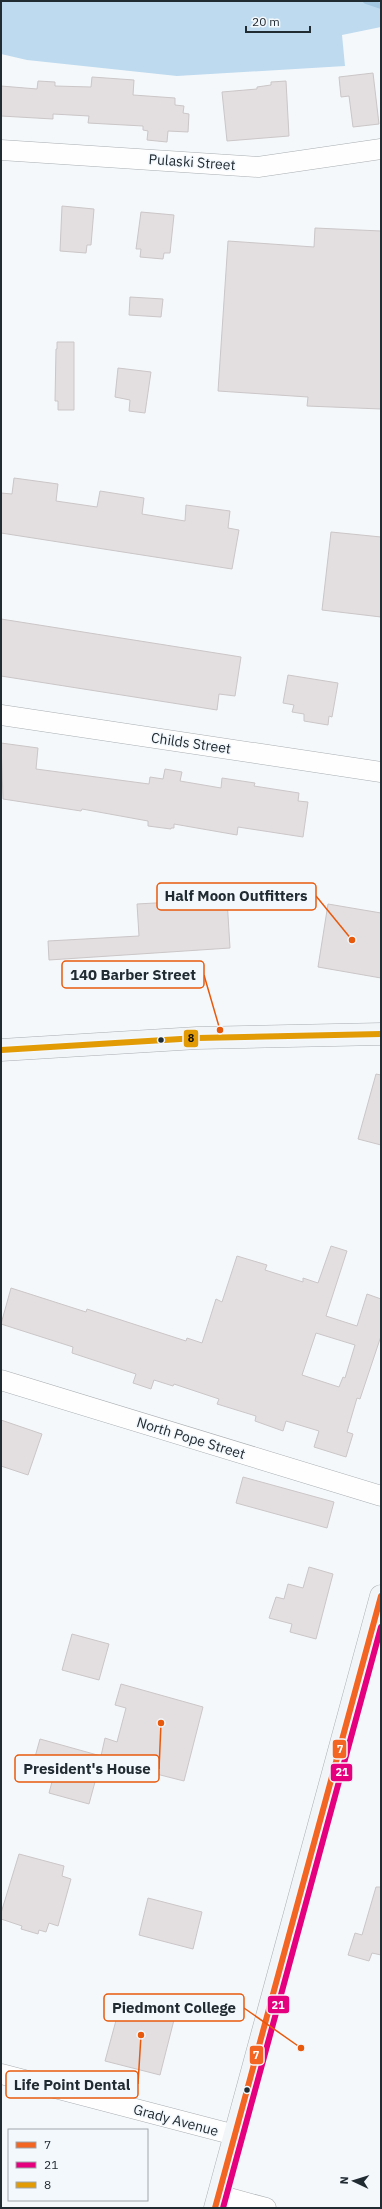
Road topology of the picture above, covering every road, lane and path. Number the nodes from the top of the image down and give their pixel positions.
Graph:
1 (381, 149) edge
2 (1, 150) edge
3 (1, 715) edge
4 (381, 772) edge
5 (381, 1034) edge
6 (1, 1050) edge
7 (1, 1380) edge
8 (381, 1496) edge
9 (381, 1596) edge
10 (1, 2074) edge
11 (235, 2135) junction
12 (217, 2202) edge
13 (266, 2208) edge

1 - 2 street, Pulaski Street
3 - 4 street, Childs Street
5 - 6 main road
7 - 8 street, North Pope Street
9 - 11 main road
10 - 11 street, Grady Avenue
11 - 12 main road
12 - 13 street

